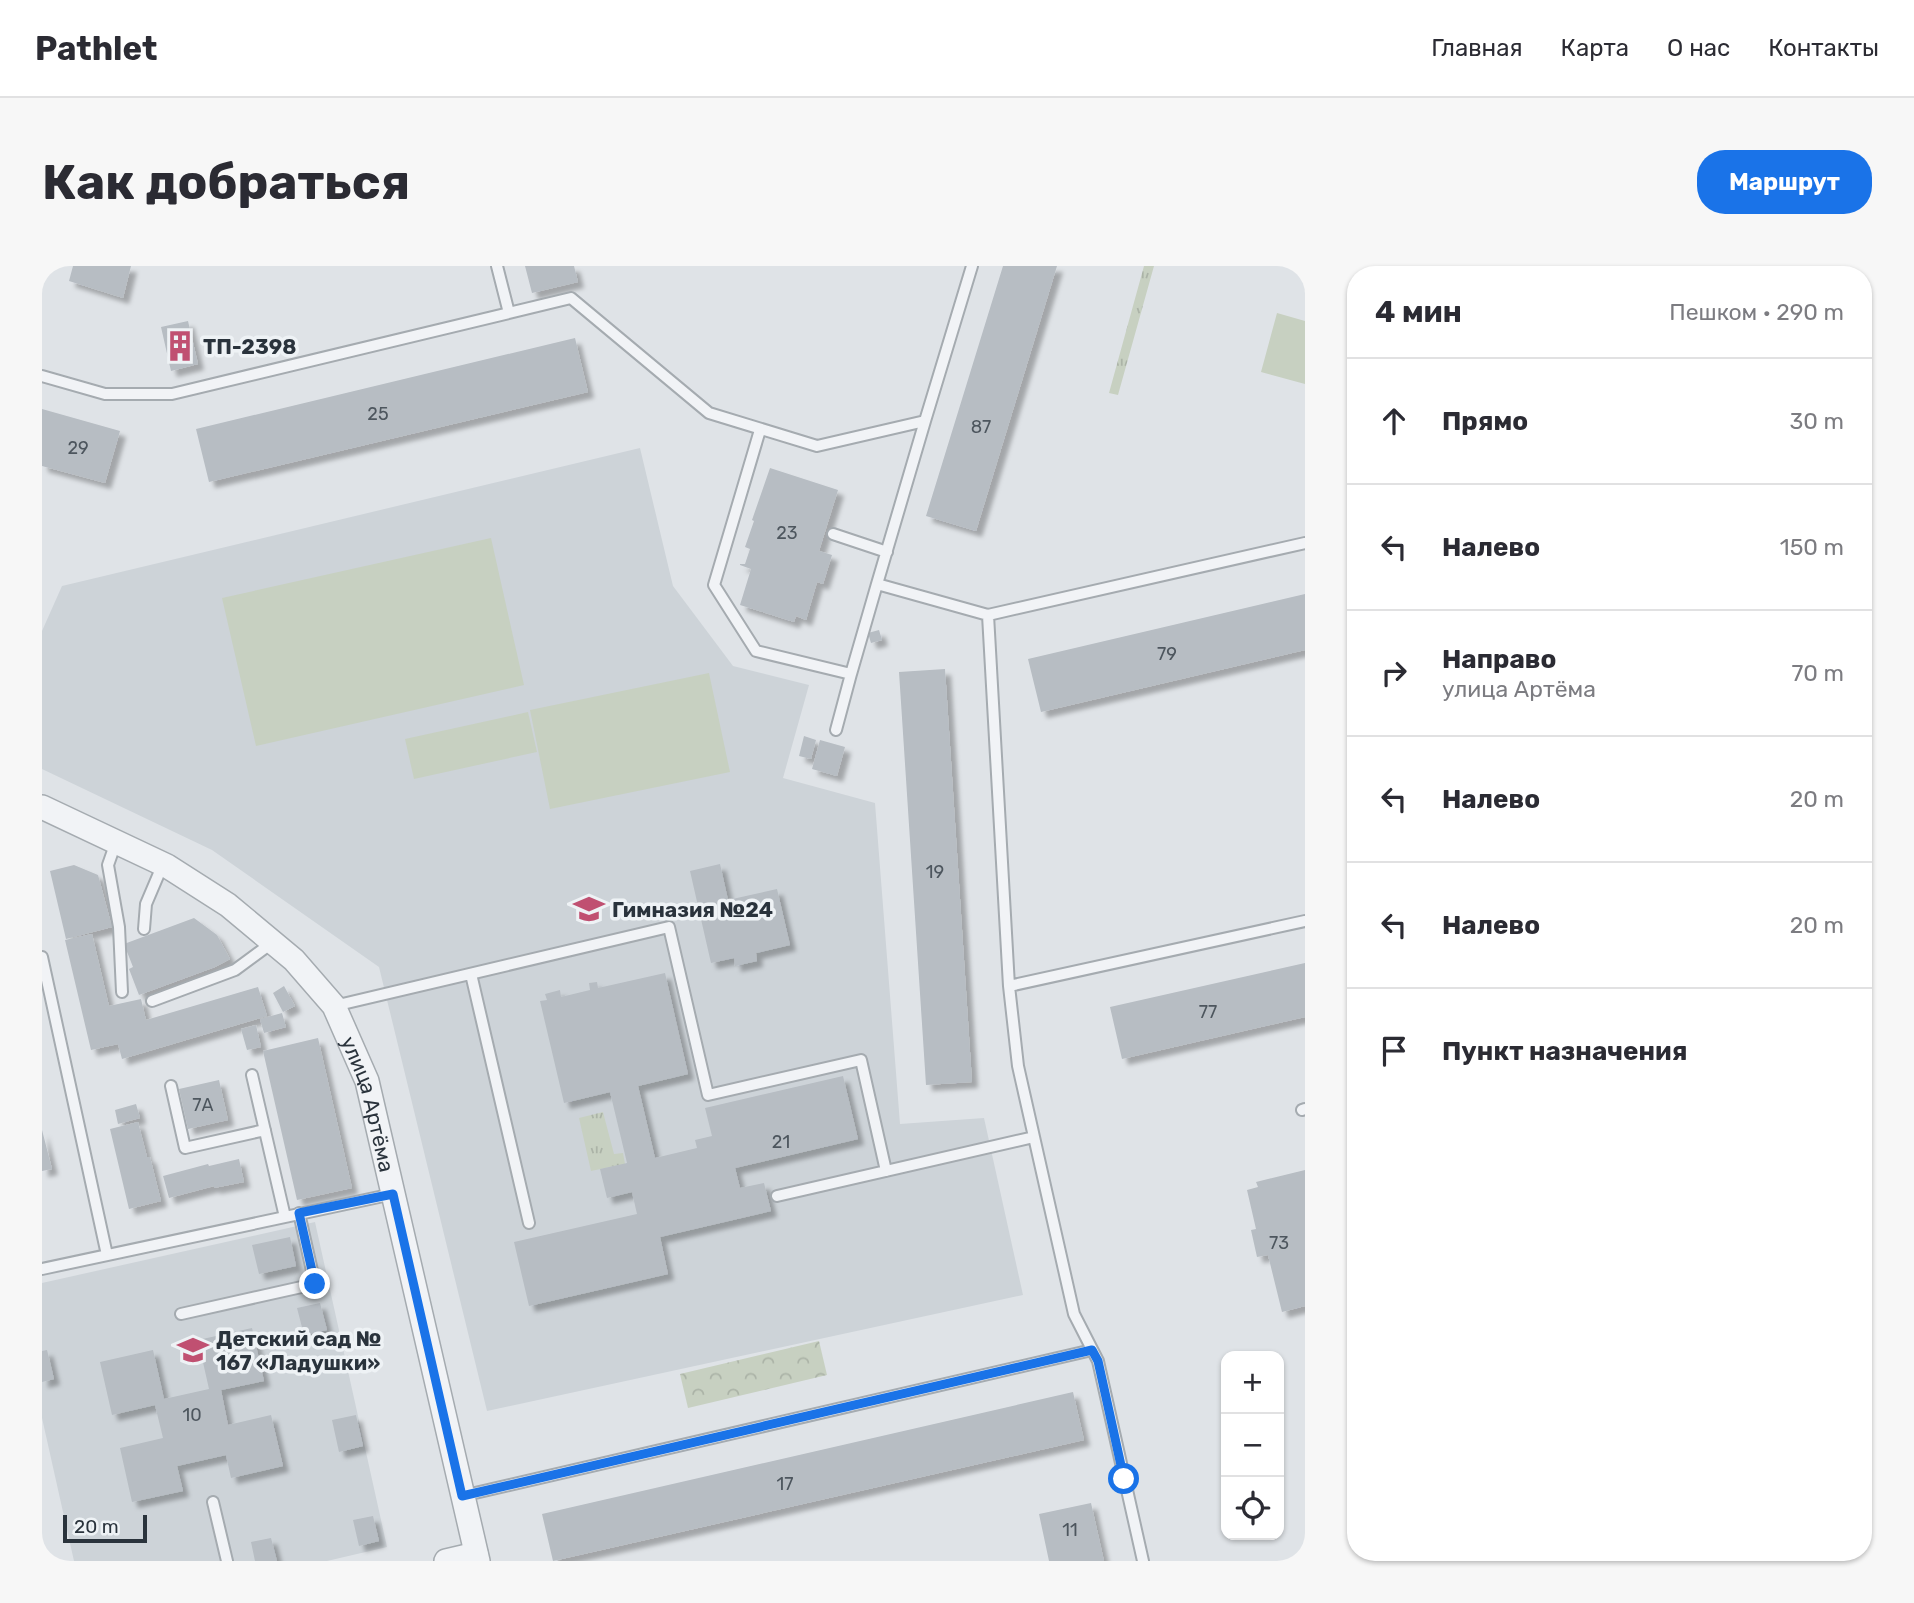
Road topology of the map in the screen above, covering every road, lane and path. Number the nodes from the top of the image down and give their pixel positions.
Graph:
1 (498, 266) edge
2 (972, 266) edge
3 (509, 313) junction
4 (42, 376) edge
5 (925, 421) junction
6 (760, 429) junction
7 (833, 534) dead end
8 (1305, 543) edge
9 (887, 552) junction
10 (877, 584) junction
11 (988, 615) junction
12 (851, 674) junction
13 (836, 730) dead end
14 (42, 807) edge
15 (116, 842) junction
16 (163, 864) junction
17 (1305, 921) edge
18 (145, 929) dead end
19 (273, 942) junction
20 (42, 957) edge
21 (471, 974) junction
22 (1009, 986) junction
23 (122, 992) dead end
24 (152, 1001) dead end
25 (334, 1006) junction
26 (252, 1075) dead end
27 (171, 1086) dead end
28 (265, 1130) junction
29 (1034, 1137) junction
30 (886, 1171) junction
31 (393, 1194) junction
32 (777, 1196) dead end
33 (299, 1213) junction
34 (285, 1217) junction
35 (529, 1223) dead end
36 (107, 1255) junction
37 (42, 1269) edge
38 (181, 1314) dead end
39 (1092, 1350) junction
40 (462, 1496) junction
41 (213, 1502) dead end
42 (477, 1558) edge
43 (227, 1561) edge
44 (446, 1561) edge
45 (1143, 1561) edge

1 - 3 lane
2 - 5 lane
3 - 4 lane
3 - 6 lane
5 - 6 lane
5 - 9 lane
6 - 12 lane
7 - 9 lane
8 - 11 lane
9 - 10 lane
10 - 11 lane
10 - 12 lane
11 - 22 lane
12 - 13 lane
14 - 15 street, улица Артёма
15 - 16 street, улица Артёма
15 - 23 lane
16 - 18 lane
16 - 19 street, улица Артёма
17 - 22 lane
19 - 24 lane
19 - 25 street, улица Артёма
20 - 36 lane
21 - 25 lane
21 - 30 lane
21 - 35 lane
22 - 29 lane
25 - 31 street, улица Артёма
26 - 28 lane
27 - 28 lane
28 - 34 lane
29 - 30 lane
29 - 39 lane
30 - 32 lane
31 - 33 lane
31 - 40 street, улица Артёма
33 - 34 lane
33 - 38 lane
34 - 36 lane
36 - 37 lane
39 - 40 lane
39 - 45 lane
40 - 42 street, улица Артёма
41 - 43 lane
42 - 44 street, улица Артёма

